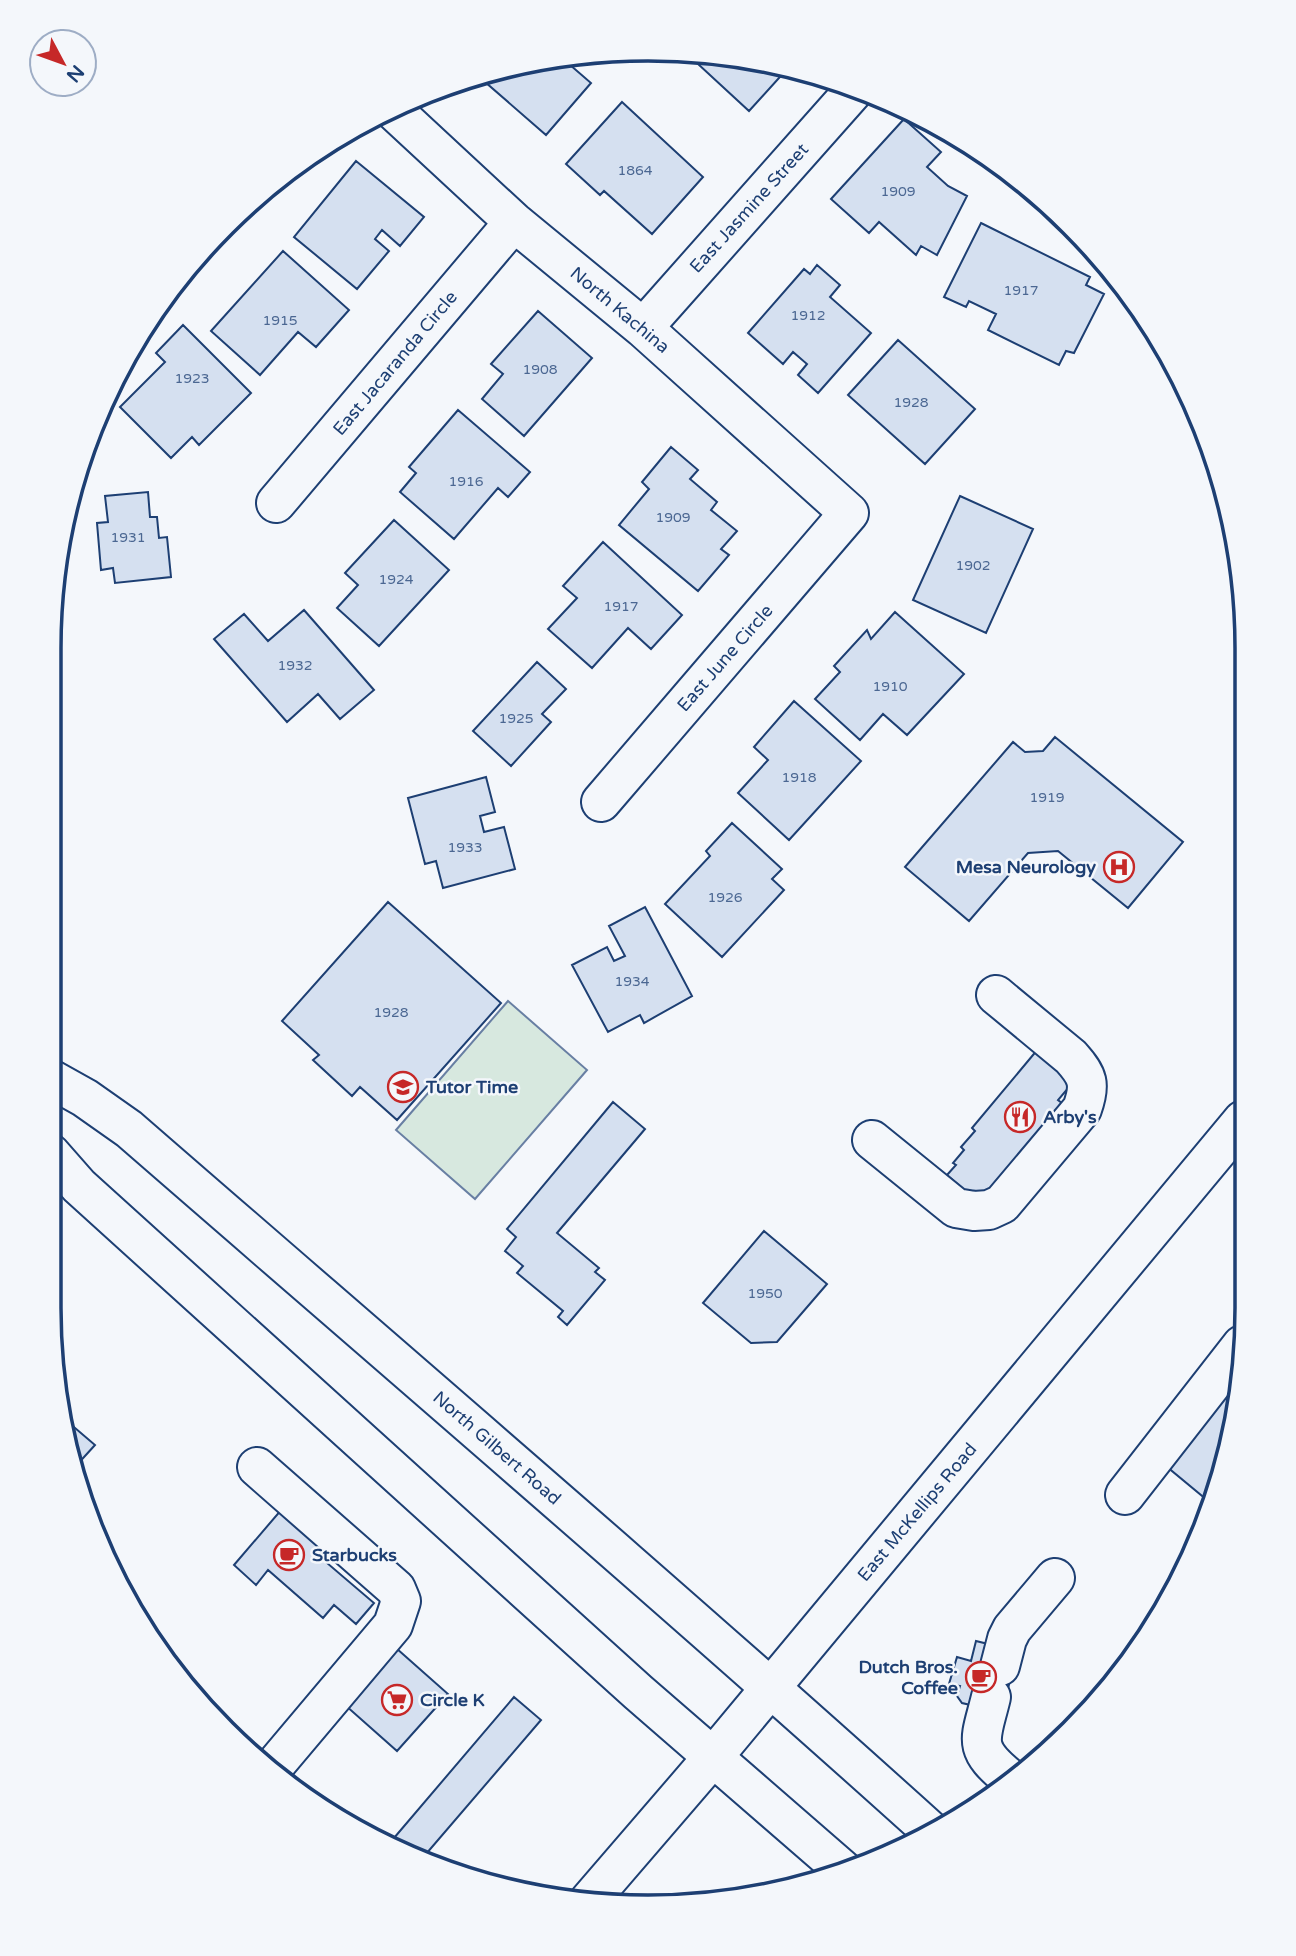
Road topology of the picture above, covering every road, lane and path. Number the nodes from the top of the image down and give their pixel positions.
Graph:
1 (848, 96) edge
2 (400, 116) edge
3 (514, 222) junction
4 (643, 328) junction
5 (276, 503) dead end
6 (849, 513) joint
7 (601, 802) dead end
8 (996, 995) dead end
9 (61, 1085) edge
10 (1235, 1131) edge
11 (872, 1140) dead end
12 (61, 1165) edge
13 (1232, 1358) edge
14 (257, 1467) dead end
15 (1125, 1495) dead end
16 (1055, 1578) dead end
17 (771, 1687) junction
18 (713, 1757) junction
19 (277, 1762) edge
20 (1005, 1774) edge
21 (924, 1825) edge
22 (836, 1864) edge
23 (597, 1892) edge

1 - 4 main road, East Jasmine Street
2 - 3 main road, North Kachina
3 - 4 main road, North Kachina
3 - 5 main road, East Jacaranda Circle
4 - 6 main road, North Kachina
6 - 7 main road, East June Circle
8 - 11 main road
9 - 17 main road, North Gilbert Road
10 - 17 main road, East McKellips Road
12 - 18 main road
13 - 15 main road
14 - 19 main road
16 - 20 main road
17 - 18 main road, East McKellips Road
17 - 21 main road, North Gilbert Road
18 - 22 main road
18 - 23 main road, East McKellips Road

